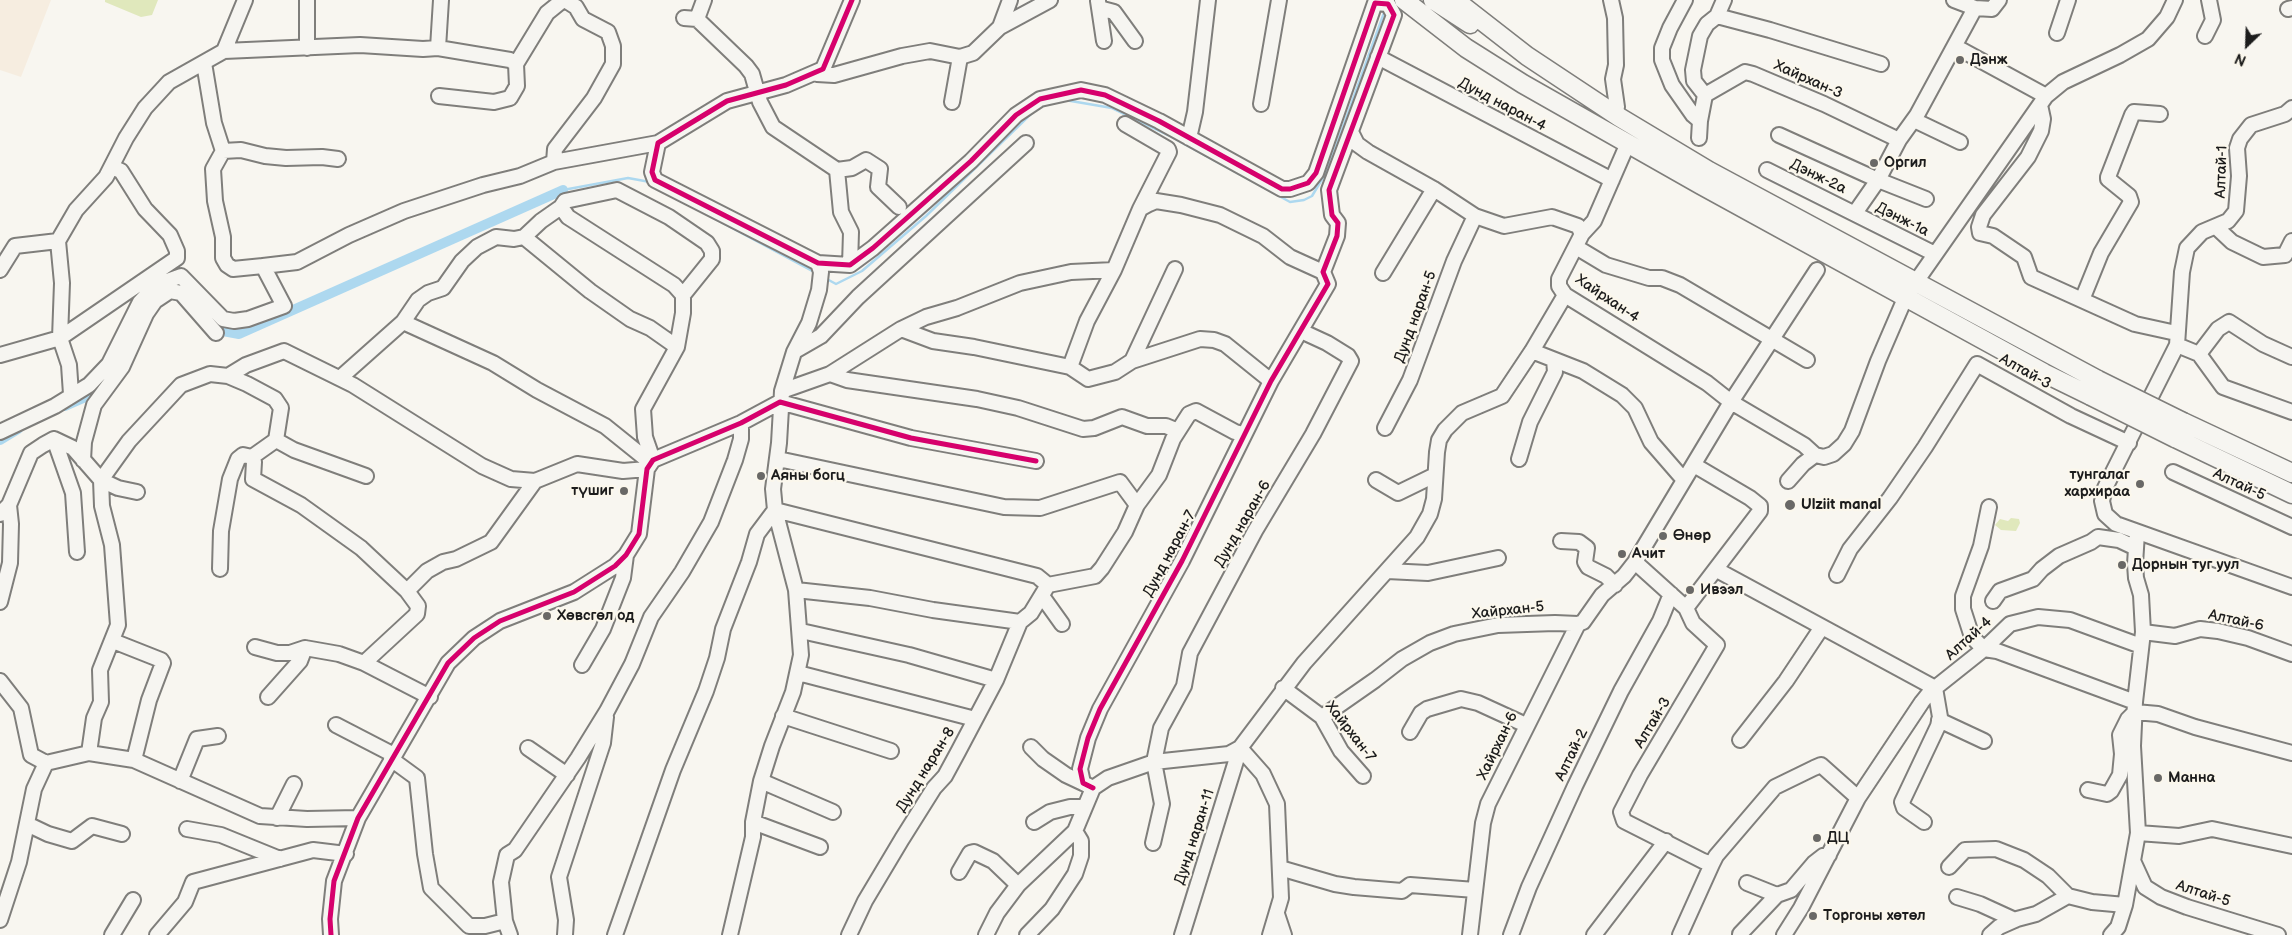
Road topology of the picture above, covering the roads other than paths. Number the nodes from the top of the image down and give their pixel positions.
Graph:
1 (245, 0) edge
2 (307, 0) edge
3 (441, 0) edge
4 (564, 0) edge
5 (704, 0) edge
6 (852, 0) edge
7 (1010, 0) edge
8 (1050, 0) edge
9 (1208, 0) edge
10 (1279, 0) edge
11 (1404, 0) edge
12 (1433, 0) edge
13 (1455, 0) edge
14 (1611, 0) edge
15 (1685, 0) edge
16 (1724, 0) edge
17 (1954, 0) edge
18 (1999, 0) edge
19 (2068, 0) edge
20 (2174, 0) edge
21 (2209, 0) edge
22 (1372, 2) edge
23 (1098, 4) edge
24 (1975, 8) junction
25 (1717, 16) junction
26 (1000, 27) junction
27 (2057, 33) dead end
28 (2204, 36) dead end
29 (1104, 41) dead end
30 (1135, 41) dead end
31 (1956, 47) junction
32 (307, 48) junction
33 (438, 48) junction
34 (224, 51) junction
35 (960, 57) junction
36 (1378, 57) junction
37 (204, 63) junction
38 (516, 64) junction
39 (1881, 64) dead end
40 (816, 74) junction
41 (758, 92) junction
42 (439, 96) dead end
43 (1705, 96) junction
44 (2043, 101) junction
45 (952, 102) dead end
46 (1261, 104) dead end
47 (2292, 108) edge
48 (1618, 112) junction
49 (2160, 114) dead end
50 (1914, 120) junction
51 (1700, 121) junction
52 (1125, 124) dead end
53 (1351, 132) junction
54 (1779, 135) dead end
55 (1189, 138) junction
56 (1699, 138) dead end
57 (1900, 140) junction
58 (1960, 142) dead end
59 (658, 143) junction
60 (1026, 143) dead end
61 (1628, 143) junction
62 (222, 151) junction
63 (338, 159) dead end
64 (554, 162) junction
65 (112, 167) junction
66 (837, 170) junction
67 (1767, 170) dead end
68 (1612, 180) junction
69 (1878, 180) junction
70 (1434, 190) junction
71 (1926, 200) dead end
72 (899, 206) dead end
73 (562, 207) junction
74 (1140, 209) junction
75 (1854, 213) junction
76 (1475, 216) junction
77 (2216, 227) junction
78 (524, 237) junction
79 (1579, 240) junction
80 (58, 241) junction
81 (2292, 241) edge
82 (1935, 254) junction
83 (2288, 257) edge
84 (850, 265) junction
85 (263, 266) junction
86 (819, 268) junction
87 (1175, 269) dead end
88 (0, 270) edge
89 (1114, 270) junction
90 (1817, 270) dead end
91 (1323, 272) junction
92 (1384, 272) dead end
93 (1916, 280) junction
94 (683, 295) junction
95 (1566, 295) junction
96 (1906, 296) junction
97 (2082, 300) junction
98 (403, 322) junction
99 (901, 329) junction
100 (1301, 331) junction
101 (216, 333) dead end
102 (60, 338) junction
103 (1773, 339) junction
104 (2177, 339) junction
105 (677, 347) junction
106 (1532, 351) junction
107 (794, 352) junction
108 (2199, 354) junction
109 (0, 355) edge
110 (2292, 357) edge
111 (1554, 360) junction
112 (1808, 360) dead end
113 (1132, 361) junction
114 (1070, 367) junction
115 (830, 374) junction
116 (228, 376) junction
117 (340, 378) junction
118 (1271, 381) junction
119 (2094, 388) junction
120 (71, 394) junction
121 (781, 396) junction
122 (1731, 402) junction
123 (2292, 412) edge
124 (741, 423) junction
125 (1385, 428) dead end
126 (2179, 430) junction
127 (1178, 431) junction
128 (0, 432) edge
129 (1243, 434) junction
130 (54, 439) junction
131 (276, 440) junction
132 (2129, 442) junction
133 (1815, 455) junction
134 (252, 457) junction
135 (778, 459) junction
136 (1519, 459) dead end
137 (83, 460) junction
138 (1036, 461) dead end
139 (650, 464) junction
140 (1694, 465) junction
141 (2173, 472) dead end
142 (2292, 473) edge
143 (366, 476) dead end
144 (1435, 476) junction
145 (101, 480) junction
146 (1376, 480) dead end
147 (1684, 480) junction
148 (536, 481) junction
149 (1788, 482) dead end
150 (137, 492) dead end
151 (2292, 494) edge
152 (1137, 505) junction
153 (1989, 507) dead end
154 (4, 509) edge
155 (775, 510) junction
156 (2292, 527) edge
157 (2137, 533) junction
158 (1561, 541) dead end
159 (2136, 548) junction
160 (77, 552) dead end
161 (626, 556) junction
162 (1498, 558) dead end
163 (1635, 562) junction
164 (220, 569) dead end
165 (1717, 570) junction
166 (1387, 571) junction
167 (1837, 575) dead end
168 (1615, 585) junction
169 (2292, 587) edge
170 (796, 590) junction
171 (1045, 590) junction
172 (407, 591) junction
173 (1671, 594) junction
174 (1994, 601) dead end
175 (0, 602) edge
176 (1686, 608) junction
177 (1020, 622) junction
178 (1062, 624) dead end
179 (1578, 624) junction
180 (1822, 627) junction
181 (801, 631) junction
182 (2142, 639) junction
183 (113, 641) junction
184 (256, 647) dead end
185 (305, 648) junction
186 (1984, 649) junction
187 (2292, 654) edge
188 (364, 663) junction
189 (582, 666) dead end
190 (798, 673) junction
191 (996, 680) junction
192 (0, 681) edge
193 (1283, 688) junction
194 (1935, 688) junction
195 (430, 696) junction
196 (268, 697) dead end
197 (2135, 707) junction
198 (607, 711) junction
199 (784, 716) junction
200 (1322, 717) junction
201 (975, 719) junction
202 (1939, 720) junction
203 (336, 725) dead end
204 (1526, 725) junction
205 (1410, 732) dead end
206 (218, 736) dead end
207 (1740, 740) dead end
208 (1984, 741) dead end
209 (1031, 747) dead end
210 (528, 748) dead end
211 (1240, 748) junction
212 (891, 751) dead end
213 (89, 753) junction
214 (2292, 753) edge
215 (392, 757) junction
216 (134, 760) junction
217 (1154, 762) junction
218 (46, 763) junction
219 (566, 775) junction
220 (1363, 776) dead end
221 (180, 781) junction
222 (761, 781) junction
223 (294, 784) dead end
224 (1088, 786) junction
225 (2088, 790) dead end
226 (1858, 798) junction
227 (1084, 807) junction
228 (833, 812) dead end
229 (277, 818) junction
230 (358, 818) junction
231 (753, 822) junction
232 (1034, 822) dead end
233 (1924, 822) dead end
234 (27, 824) junction
235 (187, 829) dead end
236 (1075, 831) junction
237 (2138, 833) junction
238 (122, 834) dead end
239 (1666, 841) junction
240 (1153, 843) dead end
241 (2292, 846) edge
242 (820, 847) dead end
243 (346, 854) junction
244 (1829, 855) junction
245 (280, 859) junction
246 (1712, 864) junction
247 (2134, 864) junction
248 (1949, 867) dead end
249 (1280, 868) junction
250 (959, 872) dead end
251 (1748, 884) dead end
252 (1018, 885) junction
253 (1475, 890) junction
254 (1777, 895) junction
255 (2068, 896) junction
256 (1957, 897) dead end
257 (133, 900) dead end
258 (2125, 905) junction
259 (1277, 914) junction
260 (0, 920) edge
261 (2015, 920) junction
262 (505, 921) junction
263 (469, 930) edge
264 (990, 934) edge
265 (1740, 934) edge
266 (112, 935) edge
267 (157, 935) edge
268 (331, 935) edge
269 (510, 935) edge
270 (565, 935) edge
271 (615, 935) edge
272 (730, 935) edge
273 (849, 935) edge
274 (1027, 935) edge
275 (1182, 935) edge
276 (1270, 935) edge
277 (1284, 935) edge
278 (1470, 935) edge
279 (1511, 935) edge
280 (1594, 935) edge
281 (1680, 935) edge
282 (1784, 935) edge
283 (1990, 935) edge
284 (2112, 935) edge
285 (2278, 935) edge

1 - 34 street
2 - 32 street
3 - 33 street
4 - 38 street
4 - 64 street
5 - 41 street
6 - 40 street
7 - 26 street
8 - 26 street
9 - 55 street
10 - 46 street
11 - 61 main road
12 - 48 main road
13 - 48 main road
14 - 48 street
15 - 51 street
16 - 25 street
17 - 24 street
18 - 24 street
19 - 27 street
20 - 44 street
21 - 28 street
22 - 36 street
22 - 55 street
23 - 29 street
23 - 30 street
24 - 31 street
25 - 39 street
25 - 43 street
26 - 35 street
31 - 44 street
31 - 50 street
32 - 33 street
32 - 34 street
33 - 38 street
34 - 37 street
35 - 40 street
35 - 45 street
36 - 53 street
36 - 68 street, Дунд наран-4
37 - 62 street
37 - 65 street
38 - 42 street
40 - 41 street
41 - 59 street
41 - 66 street
43 - 51 street
43 - 57 street, Хайрхан-3
44 - 82 street
44 - 97 street
47 - 77 street, Алтай-1
48 - 93 main road
49 - 97 street
50 - 57 street
50 - 58 street
51 - 56 street
52 - 74 street
53 - 70 street
53 - 91 street
54 - 69 street
55 - 84 street
57 - 69 street
59 - 64 street
59 - 86 street
60 - 107 street
61 - 68 street
61 - 96 main road
62 - 63 street
62 - 85 street
64 - 85 street
65 - 80 street
65 - 102 street
66 - 72 street
66 - 84 street
67 - 75 street, Дэнж-2а
68 - 79 street
69 - 71 street
69 - 75 street
70 - 76 street
70 - 92 street
73 - 78 street
73 - 94 street
73 - 94 street
74 - 89 street
74 - 91 street
75 - 82 street, Дэнж-1а
76 - 79 street
76 - 125 street, Дунд наран-5
77 - 83 street
77 - 104 street, Алтай-1
78 - 98 street
78 - 105 street
79 - 95 street, Хайрхан-4
79 - 103 street, Хайрхан-4
80 - 88 street
80 - 102 street
81 - 83 street
82 - 93 street
84 - 86 street
85 - 120 street
86 - 107 street
87 - 113 street
89 - 99 street
89 - 114 street
90 - 103 street
91 - 100 street
93 - 96 street
93 - 119 main road
94 - 105 street
95 - 106 street
95 - 122 street, Хайрхан-4
96 - 119 main road
96 - 133 street
97 - 104 street
98 - 117 street
98 - 139 street
99 - 114 street
99 - 115 street
100 - 118 street, Дунд наран-7
100 - 217 street, Дунд наран-6
101 - 137 street
102 - 109 street
102 - 120 street
103 - 112 street, Хайрхан-4
103 - 122 street
104 - 108 street
104 - 132 street, Алтай-1
105 - 139 street
106 - 111 street
106 - 144 street
107 - 121 street
108 - 110 street
108 - 123 street
111 - 136 street
111 - 147 street
113 - 114 street
113 - 118 street
115 - 121 street
115 - 127 street
116 - 117 street
116 - 131 street
116 - 145 street
117 - 148 street
118 - 129 street, Дунд наран-7
119 - 126 main road, bridge
120 - 128 street
121 - 124 street
121 - 135 street
121 - 138 street
122 - 133 street, Хайрхан-4
122 - 140 street
124 - 139 street
124 - 198 street
126 - 142 main road
126 - 151 main road
127 - 129 street
127 - 152 street
129 - 224 street, Дунд наран-7
130 - 137 street
130 - 154 street
130 - 160 street
131 - 134 street
131 - 143 street
132 - 157 street
132 - 167 street, Алтай-3
133 - 149 street
134 - 164 street
134 - 172 street
135 - 152 street
135 - 155 street
137 - 145 street
139 - 148 street
139 - 161 street
140 - 147 street
140 - 165 street
141 - 156 street, Алтай-5
144 - 146 street
144 - 166 street
145 - 150 street
145 - 183 street
147 - 163 street
148 - 172 street
152 - 171 street
153 - 186 street
154 - 175 street
155 - 170 street
155 - 171 street
155 - 271 street
157 - 159 street
157 - 169 street
158 - 168 street
159 - 174 street, Алтай-4
159 - 182 street
161 - 189 street
161 - 195 street
162 - 166 street
163 - 168 street
163 - 173 street
165 - 176 street
165 - 180 street
166 - 193 street
168 - 179 street
170 - 177 street
170 - 181 street
171 - 177 street, Дунд наран-8
171 - 178 street
172 - 188 street
173 - 176 street
173 - 279 street, Алтай-2
176 - 239 street, Алтай-3
177 - 191 street, Дунд наран-8
179 - 200 street, Хайрхан-5
179 - 204 street, Хайрхан-6
180 - 194 street
180 - 207 street
181 - 190 street
181 - 191 street
182 - 186 street, Алтай-4
182 - 187 street, Алтай-6
182 - 197 street
183 - 213 street
183 - 216 street
184 - 185 street
185 - 188 street
185 - 196 street
186 - 194 street, Алтай-4
186 - 197 street
188 - 195 street
190 - 199 street
190 - 201 street
191 - 201 street, Дунд наран-8
192 - 218 street
193 - 200 street, Хайрхан-7
193 - 211 street
194 - 202 street
194 - 226 street
195 - 215 street
197 - 214 street
197 - 225 street
197 - 237 street
198 - 219 street
198 - 270 street
199 - 212 street
199 - 222 street
200 - 220 street, Хайрхан-7
201 - 273 street, Дунд наран-8
202 - 208 street
202 - 233 street
203 - 215 street
204 - 205 street
204 - 253 street, Хайрхан-6
206 - 221 street
209 - 224 street
210 - 219 street
211 - 217 street
211 - 249 street
211 - 275 street, Дунд наран-11
213 - 216 street
213 - 218 street
215 - 230 street
215 - 263 street
216 - 221 street
217 - 224 street
217 - 240 street
218 - 234 street
219 - 262 street
221 - 229 street
222 - 228 street
222 - 231 street
223 - 229 street
224 - 227 street
226 - 244 street
226 - 246 street
227 - 232 street
227 - 236 street
229 - 230 street
230 - 243 street
231 - 242 street
231 - 272 street
234 - 238 street
234 - 260 street
235 - 245 street
236 - 252 street
236 - 274 street
237 - 241 street
237 - 247 street
239 - 246 street, Алтай-3
239 - 280 street
243 - 245 street
243 - 268 street
244 - 254 street
244 - 282 street
245 - 267 street
246 - 281 street
247 - 258 street
247 - 285 street, Алтай-5
248 - 255 street
249 - 253 street
249 - 259 street
250 - 252 street
251 - 254 street
252 - 264 street
253 - 278 street, Хайрхан-6
254 - 265 street
255 - 258 street
255 - 261 street
256 - 261 street
257 - 266 street
258 - 284 street
259 - 276 street
259 - 277 street
261 - 283 street
262 - 263 street
262 - 269 street

